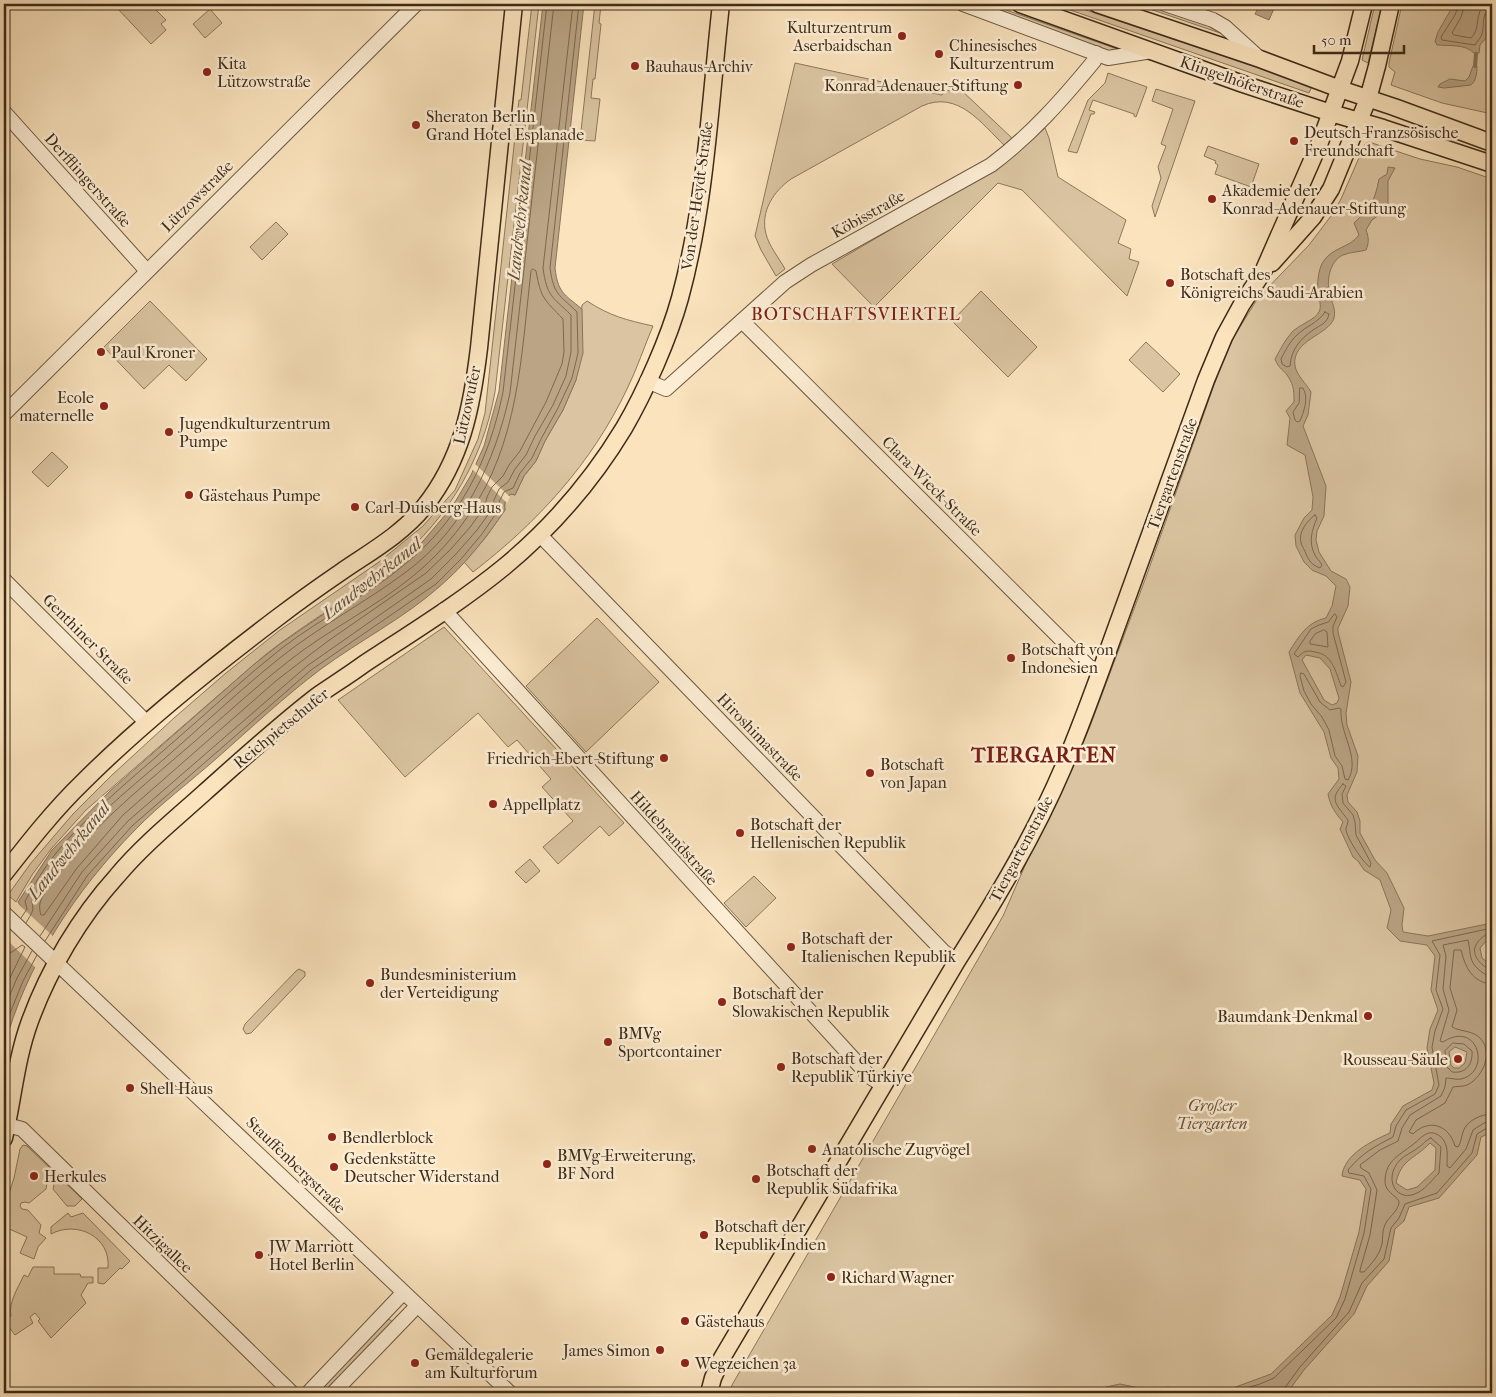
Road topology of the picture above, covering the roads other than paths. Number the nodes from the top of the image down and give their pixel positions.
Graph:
1 (416, 4) edge
2 (514, 4) edge
3 (721, 4) edge
4 (963, 4) edge
5 (1020, 4) edge
6 (1096, 4) edge
7 (1165, 4) edge
8 (1364, 4) edge
9 (1391, 4) edge
10 (1153, 50) junction
11 (1096, 53) junction
12 (1260, 59) junction
13 (1340, 89) junction
14 (1368, 98) junction
15 (4, 112) edge
16 (1331, 114) junction
17 (1359, 122) junction
18 (1492, 143) edge
19 (1492, 164) edge
20 (147, 271) junction
21 (1263, 272) junction
22 (742, 321) junction
23 (647, 381) junction
24 (4, 414) edge
25 (540, 535) junction
26 (4, 580) edge
27 (444, 610) junction
28 (1101, 671) junction
29 (147, 723) junction
30 (4, 874) edge
31 (4, 913) edge
32 (53, 960) junction
33 (957, 961) junction
34 (883, 1085) junction
35 (5, 1132) edge
36 (403, 1293) junction
37 (417, 1306) junction
38 (292, 1393) edge
39 (308, 1393) edge
40 (333, 1393) edge
41 (510, 1393) edge
42 (709, 1393) edge

1 - 20 street, Lützowstraße
2 - 29 main road, Lützowufer
3 - 23 main road, Von-der-Heydt-Straße
4 - 11 street
5 - 10 main road, Klingelhöferstraße
6 - 12 main road, Klingelhöferstraße
7 - 12 street, Klingelhöferstraße
8 - 13 main road, Tiergartenstraße
9 - 14 main road, Tiergartenstraße
10 - 11 street
10 - 16 main road, Klingelhöferstraße
11 - 22 street, Köbisstraße
12 - 13 main road, Klingelhöferstraße
13 - 14 main road, Klingelhöferstraße
13 - 16 main road, Tiergartenstraße
14 - 17 main road, Tiergartenstraße
14 - 18 main road, Klingelhöferstraße
15 - 20 street, Derfflingerstraße
16 - 17 main road, Klingelhöferstraße
16 - 21 main road, Tiergartenstraße
17 - 19 main road, Klingelhöferstraße
17 - 21 main road, Tiergartenstraße
20 - 24 street, Lützowstraße
21 - 28 main road, Tiergartenstraße
22 - 23 street, Köbisstraße
22 - 28 street, Clara-Wieck-Straße
23 - 25 main road, Reichpietschufer
25 - 27 main road, Reichpietschufer
25 - 33 street, Hiroshimastraße
26 - 29 street, Genthiner Straße
27 - 32 main road, Reichpietschufer
27 - 34 street, Hildebrandstraße
28 - 33 main road, Tiergartenstraße
29 - 30 main road, Lützowufer
31 - 32 street, Stauffenbergstraße
32 - 35 main road, Reichpietschufer
32 - 36 street, Stauffenbergstraße
33 - 34 main road, Tiergartenstraße
34 - 42 main road, Tiergartenstraße
35 - 38 street, Hitzigallee
36 - 37 street, Stauffenbergstraße
36 - 39 street
37 - 40 street
37 - 41 street, Stauffenbergstraße

